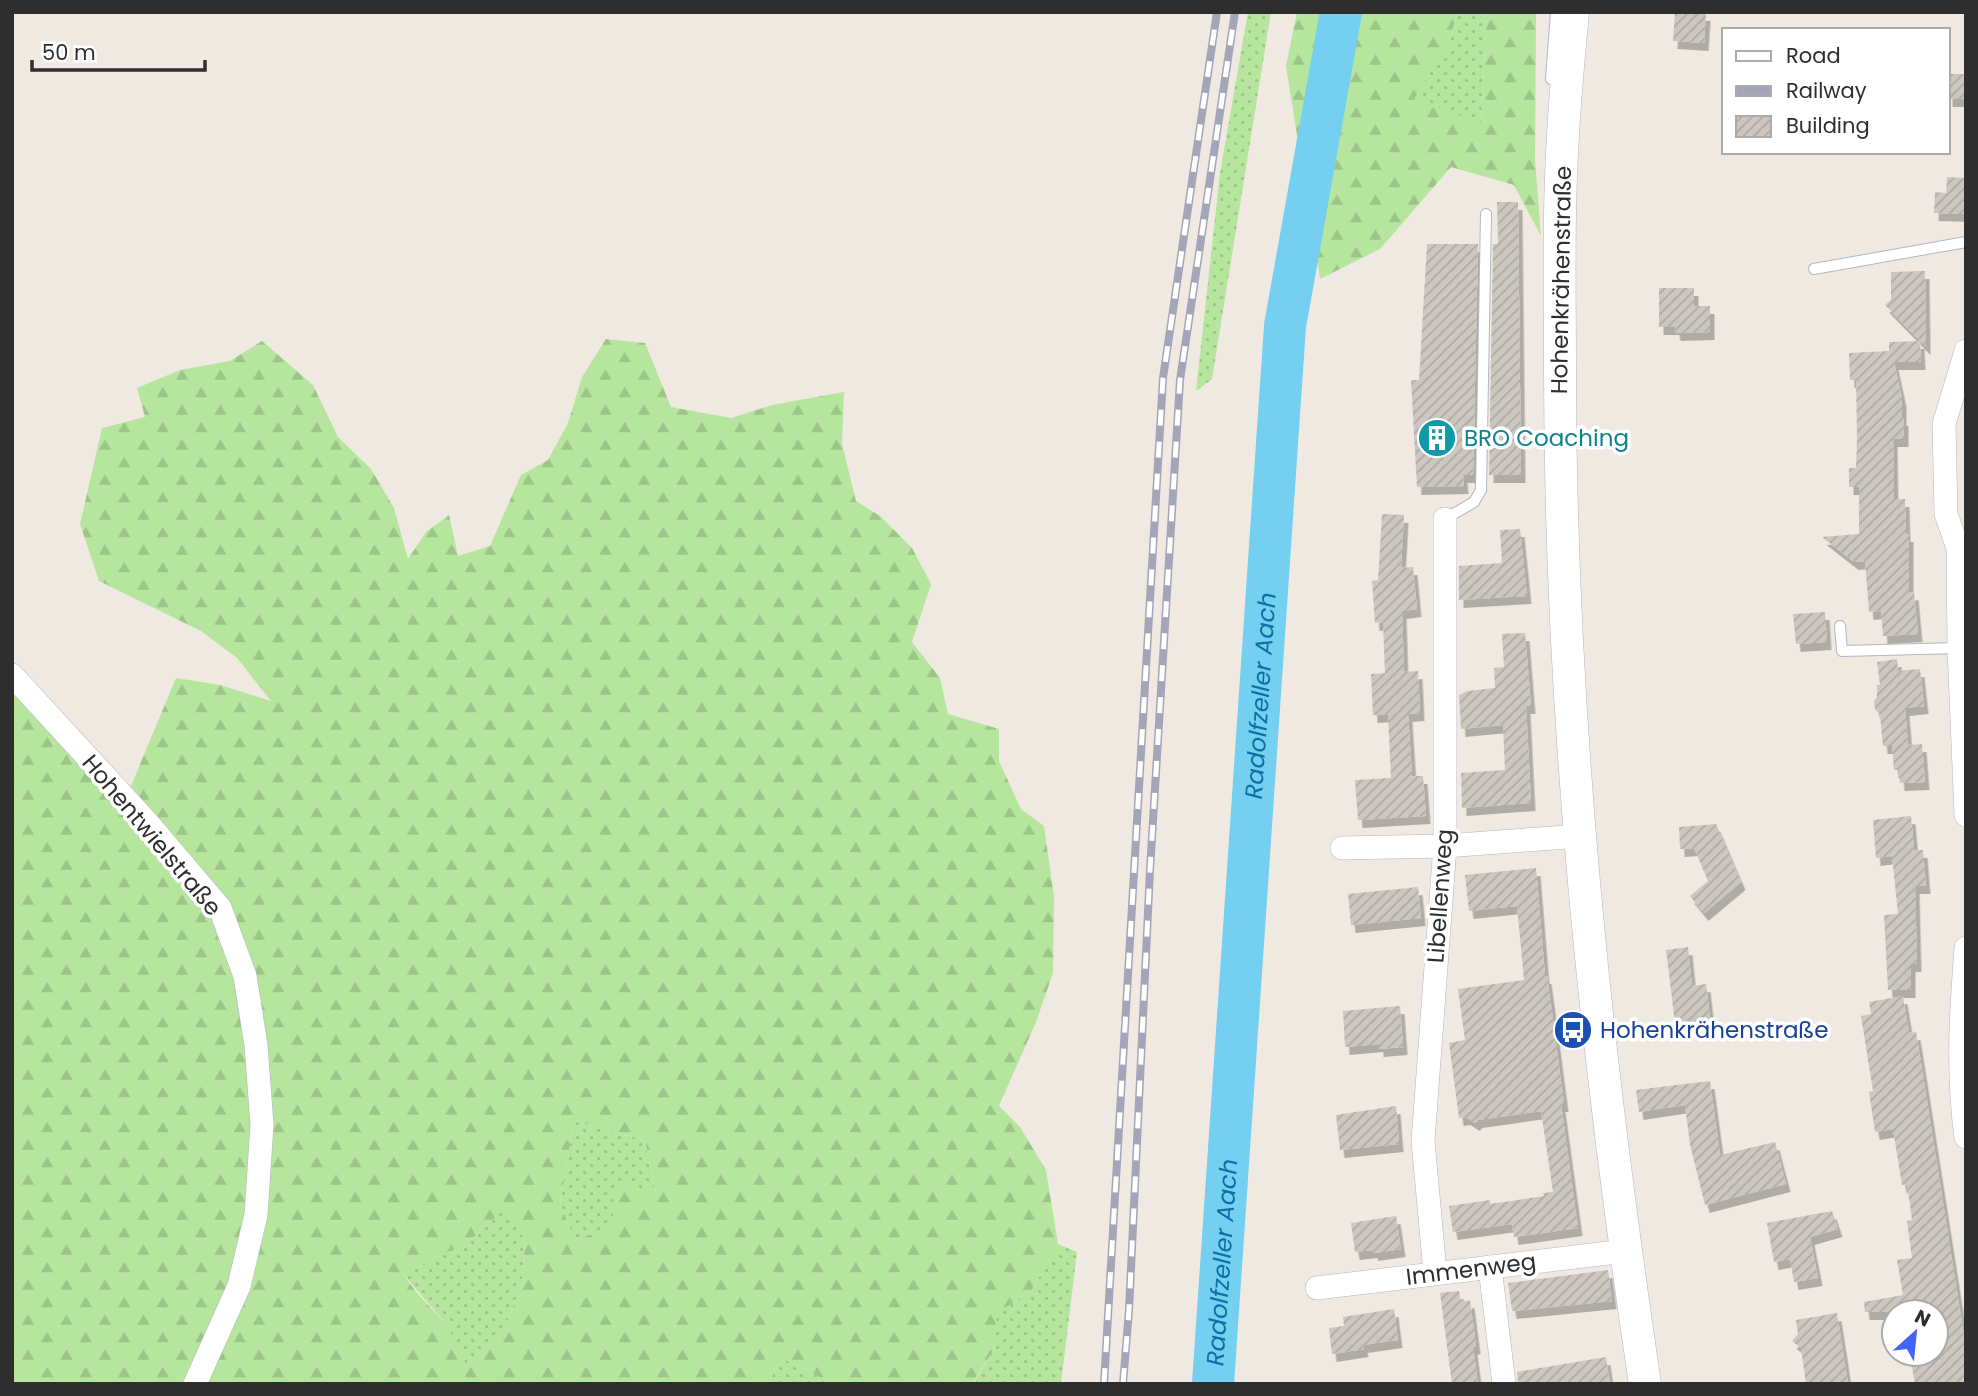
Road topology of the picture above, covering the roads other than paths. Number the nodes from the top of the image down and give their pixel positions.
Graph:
1 (1556, 12) edge
2 (1573, 12) edge
3 (1550, 92) dead end
4 (1486, 214) dead end
5 (1966, 242) edge
6 (1814, 269) dead end
7 (1966, 351) edge
8 (1445, 519) joint
9 (1962, 547) edge
10 (1840, 626) dead end
11 (1959, 648) junction
12 (12, 675) edge
13 (1966, 795) edge
14 (1966, 815) edge
15 (1580, 836) junction
16 (1445, 846) junction
17 (1342, 848) dead end
18 (1966, 948) edge
19 (1962, 1030) edge
20 (1966, 1137) edge
21 (1625, 1251) junction
22 (1490, 1267) junction
23 (1435, 1272) junction
24 (1317, 1288) dead end
25 (195, 1384) edge
26 (1504, 1384) edge
27 (1645, 1384) edge

1 - 3 lane
2 - 15 main road, Hohenkrähenstraße
4 - 8 lane
5 - 6 lane
7 - 9 street
8 - 16 street, Libellenweg
9 - 11 street
10 - 11 lane
11 - 13 street
12 - 25 street, Hohentwielstraße
13 - 14 street
15 - 16 street
15 - 21 main road, Hohenkrähenstraße
16 - 17 street
16 - 23 street, Libellenweg
18 - 19 street
19 - 20 street
21 - 22 street, Immenweg
21 - 27 main road, Hohenkrähenstraße
22 - 23 street, Immenweg
22 - 26 street
23 - 24 street, Immenweg

